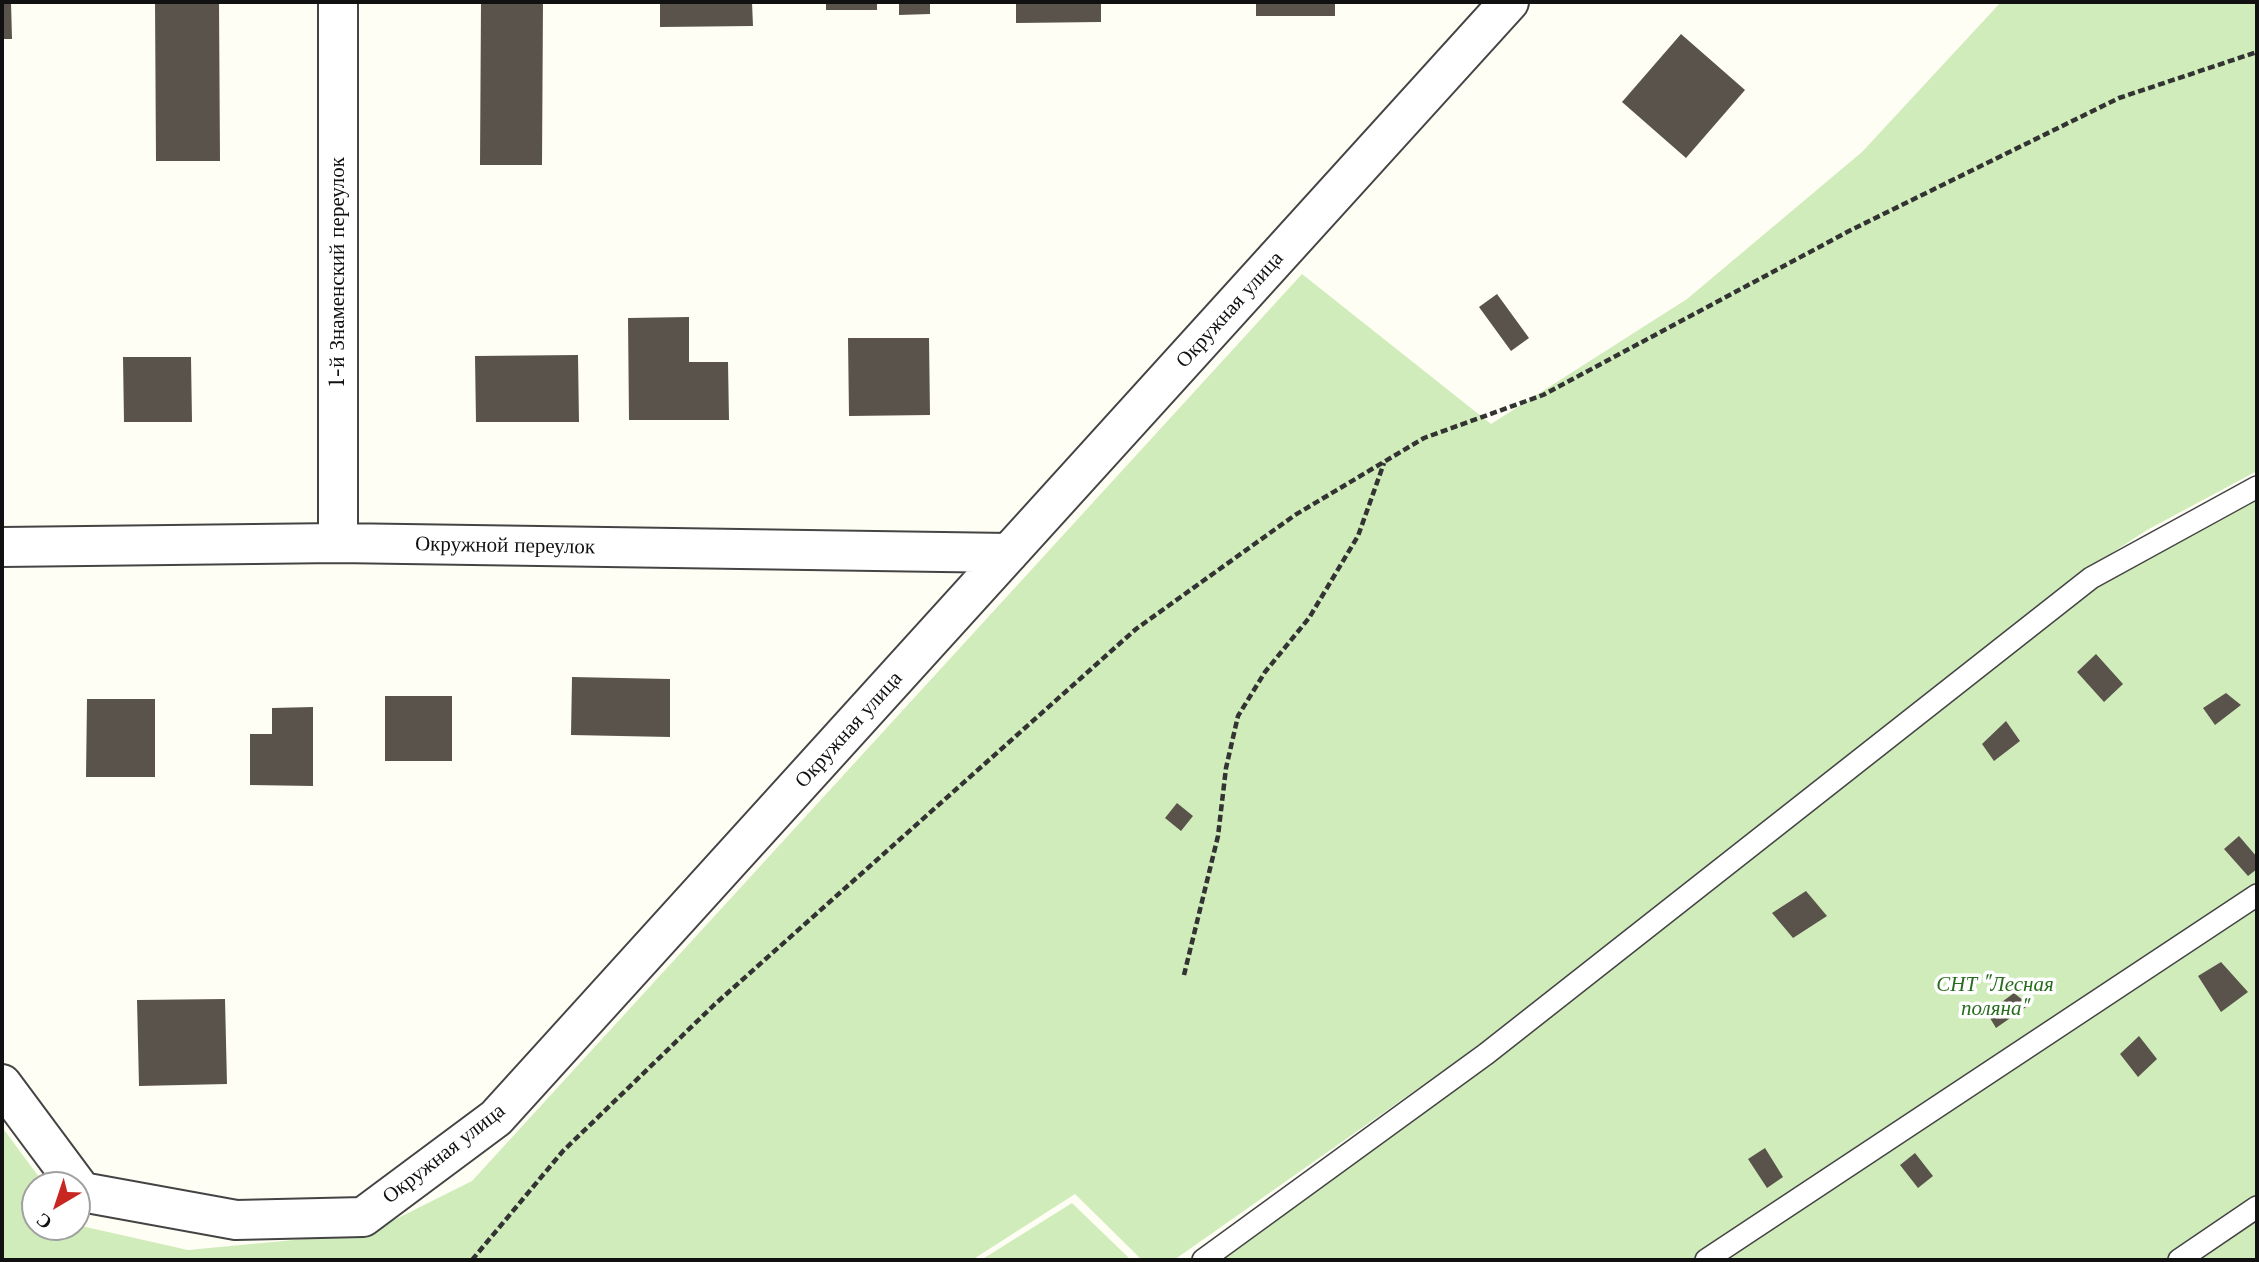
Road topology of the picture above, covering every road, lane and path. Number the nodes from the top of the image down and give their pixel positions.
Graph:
1 (338, 2) edge
2 (1509, 2) edge
3 (2257, 52) edge
4 (1384, 462) junction
5 (2257, 487) edge
6 (338, 543) junction
7 (2, 547) edge
8 (1009, 553) junction
9 (2257, 895) edge
10 (1184, 975) dead end
11 (2, 1084) edge
12 (67, 1171) edge
13 (91, 1194) edge
14 (2257, 1207) edge
15 (472, 1260) edge
16 (1203, 1260) edge
17 (1706, 1260) edge
18 (2179, 1260) edge

1 - 6 street, 1-й Знаменский переулок
2 - 8 street, Окружная улица
3 - 4 path
4 - 10 path
4 - 15 path
5 - 16 lane
6 - 7 street, Окружной переулок
6 - 8 street, Окружной переулок
8 - 13 street, Окружная улица
9 - 17 lane
11 - 12 street, Окружная улица
14 - 18 lane

